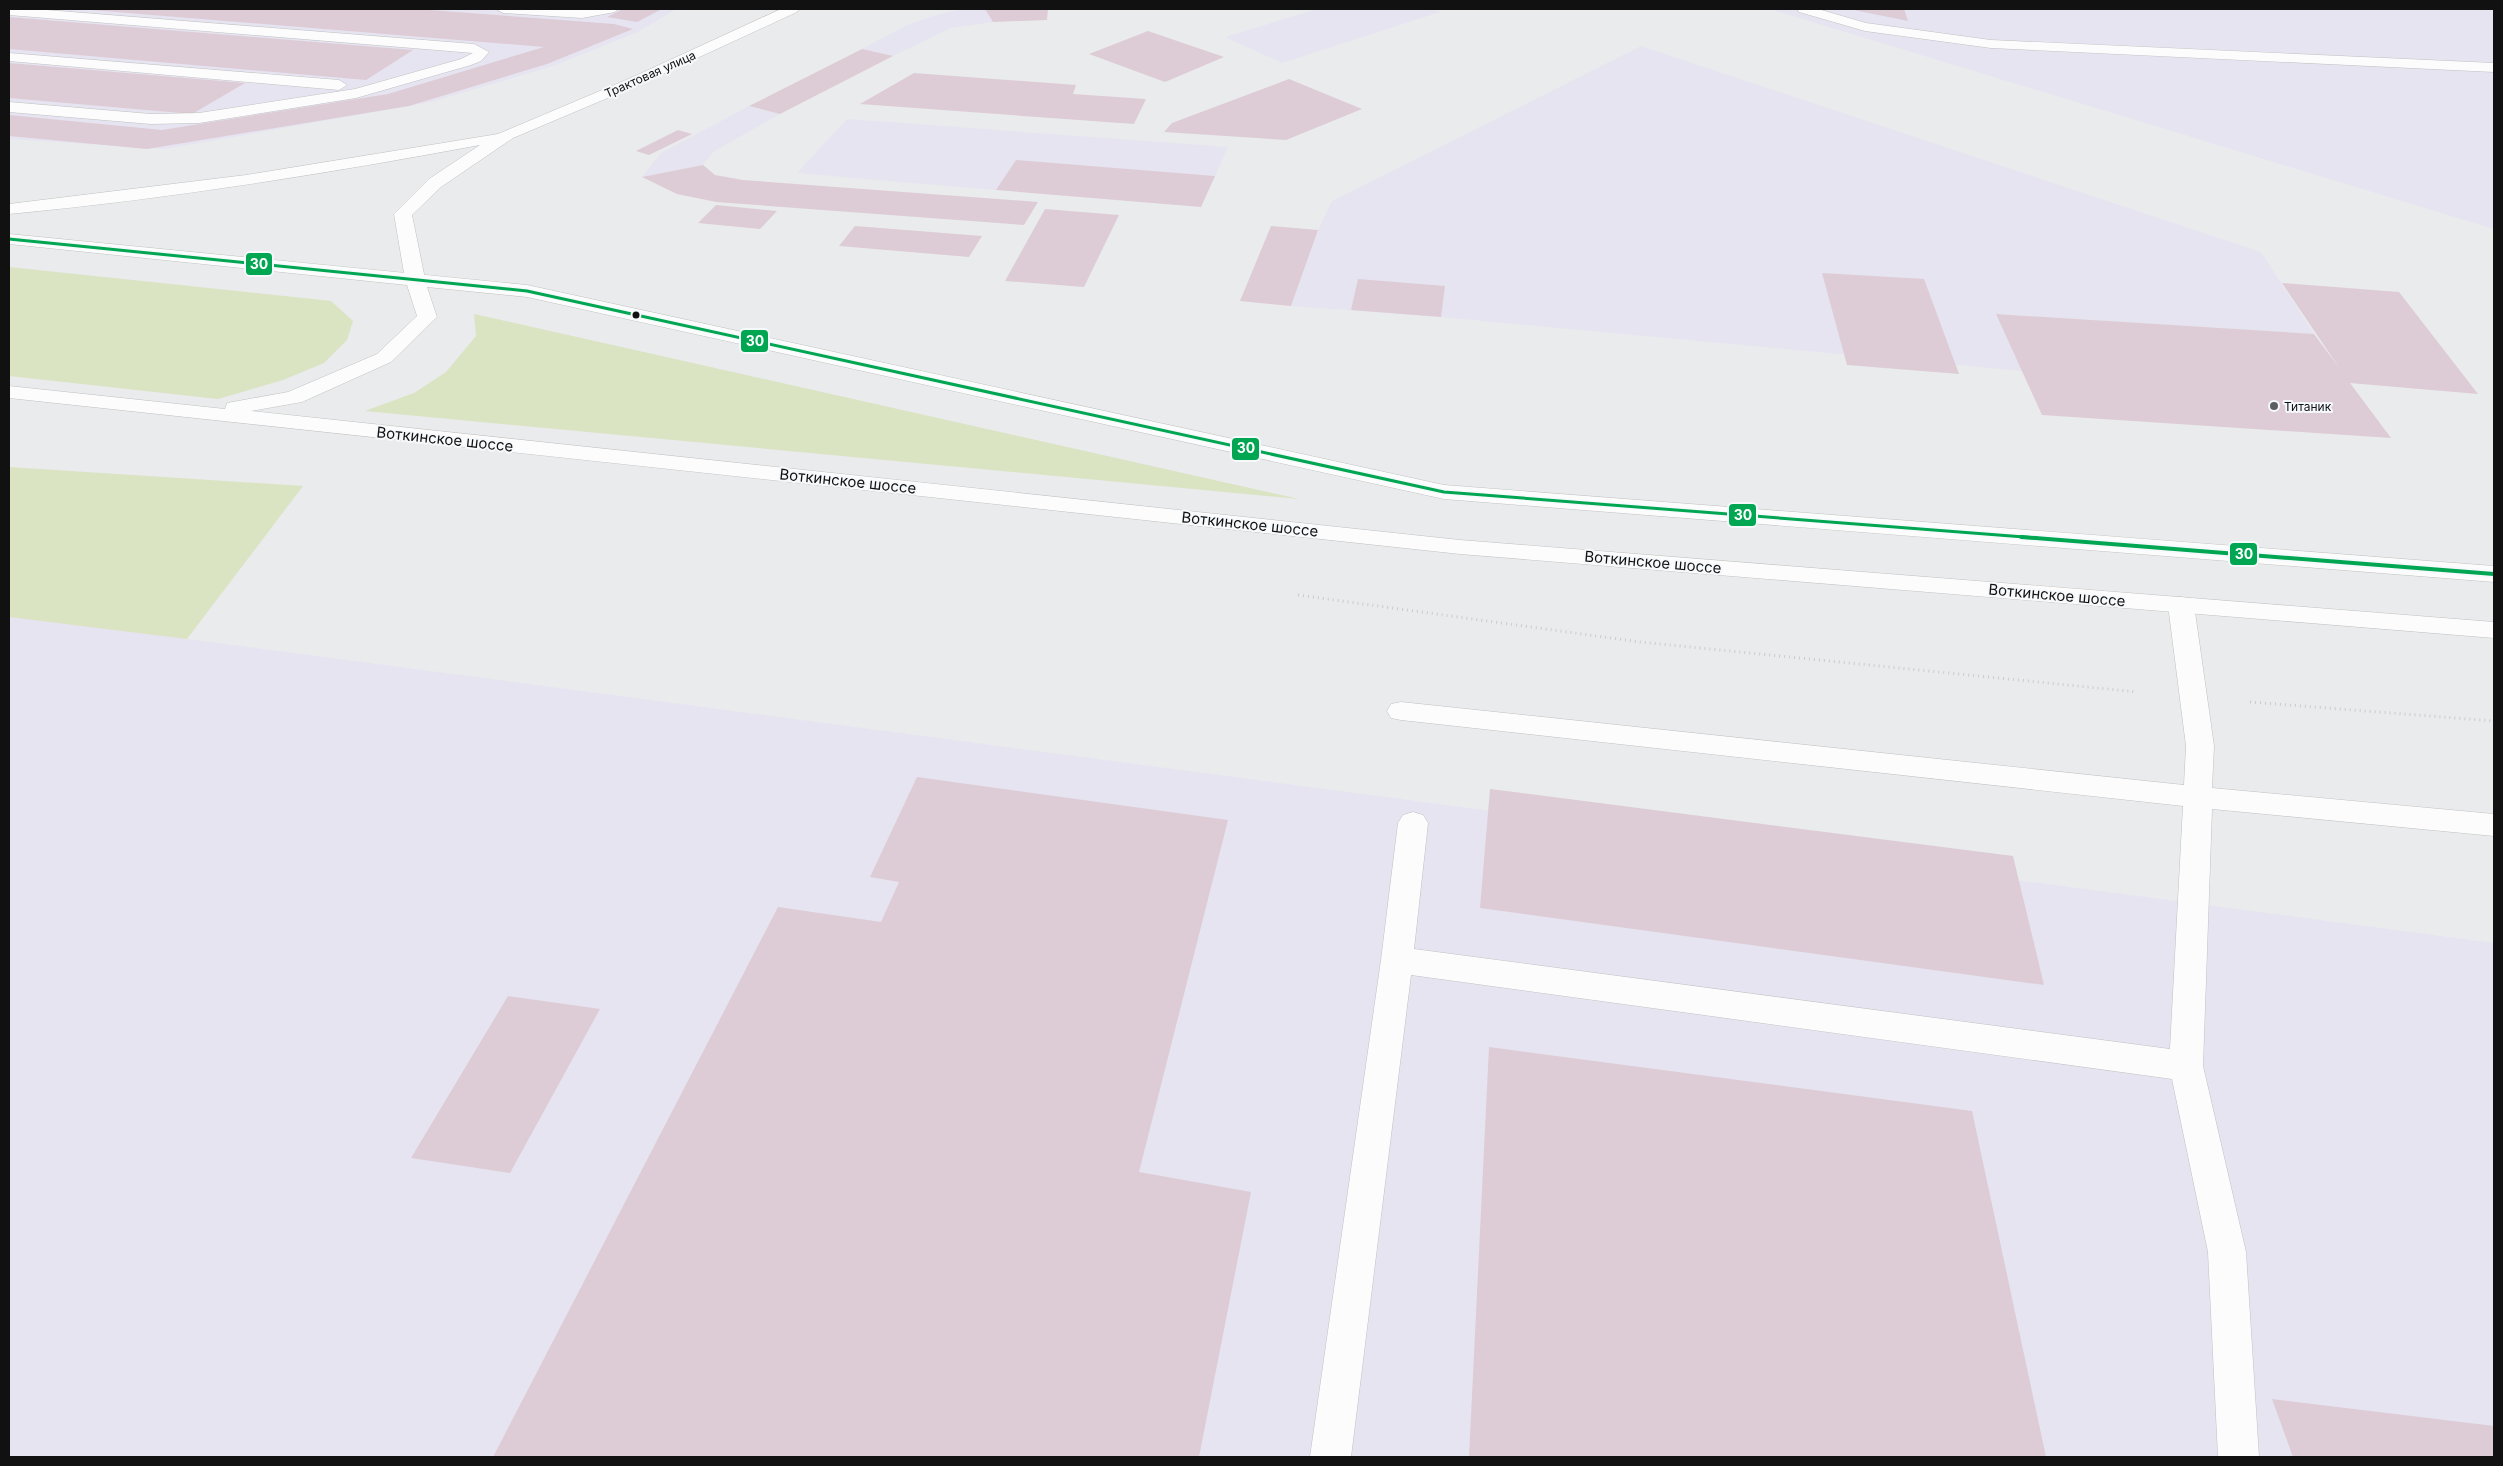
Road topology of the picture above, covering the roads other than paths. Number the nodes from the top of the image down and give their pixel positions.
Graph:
1 (503, 9) edge
2 (610, 9) edge
3 (792, 9) edge
4 (1804, 9) edge
5 (9, 11) edge
6 (9, 57) edge
7 (2494, 68) edge
8 (375, 88) junction
9 (9, 107) edge
10 (507, 135) junction
11 (9, 209) edge
12 (9, 239) edge
13 (415, 279) junction
14 (9, 392) edge
15 (209, 414) junction
16 (2494, 574) edge
17 (2181, 605) junction
18 (2494, 630) edge
19 (1401, 711) dead end
20 (2197, 797) junction
21 (1413, 823) dead end
22 (2494, 825) edge
23 (1398, 960) junction
24 (2186, 1066) junction
25 (1330, 1457) edge
26 (2239, 1457) edge

1 - 2 main road
3 - 10 main road, Трактовая улица
4 - 7 main road
5 - 8 main road
6 - 8 main road
8 - 9 main road
10 - 11 main road
10 - 13 main road
12 - 13 main road
13 - 15 main road
13 - 16 main road
14 - 15 main road, Воткинское шоссе
15 - 17 main road, Воткинское шоссе
17 - 18 main road, Воткинское шоссе
17 - 20 main road
19 - 20 main road
20 - 22 main road
20 - 24 main road
21 - 23 main road
23 - 24 main road
23 - 25 main road
24 - 26 main road

